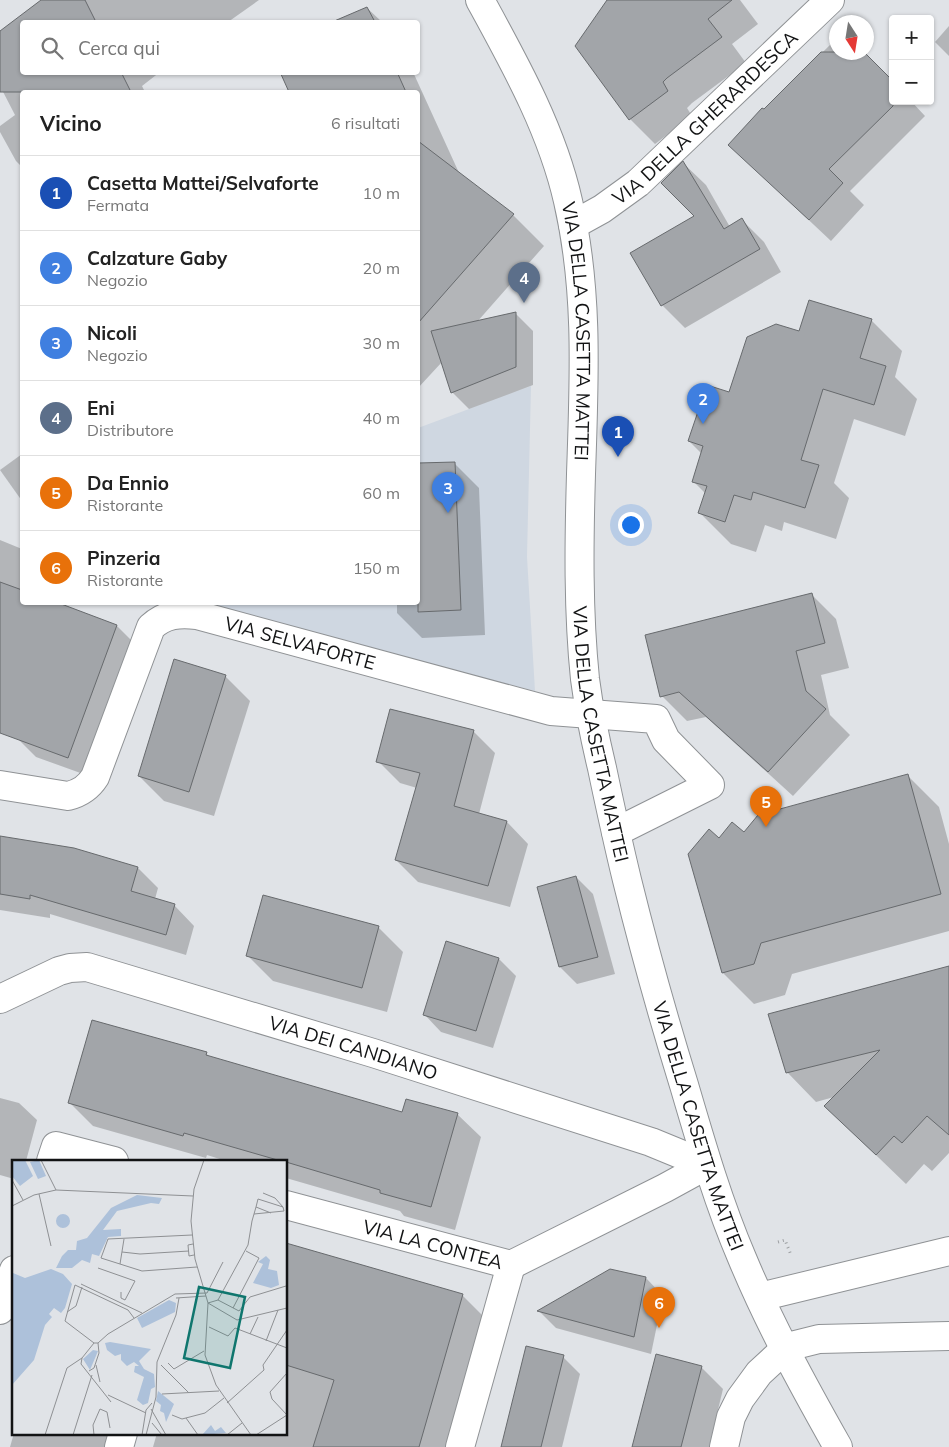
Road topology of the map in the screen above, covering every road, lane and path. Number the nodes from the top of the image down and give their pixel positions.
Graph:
1 (480, 0) edge
2 (830, 0) edge
3 (573, 226) junction
4 (590, 715) junction
5 (0, 785) edge
6 (616, 832) junction
7 (0, 1000) edge
8 (51, 1160) edge
9 (110, 1160) edge
10 (708, 1165) junction
11 (288, 1206) edge
12 (778, 1242) dead end
13 (949, 1251) edge
14 (792, 1256) dead end
15 (510, 1265) junction
16 (12, 1276) edge
17 (760, 1297) junction
18 (0, 1310) edge
19 (949, 1336) edge
20 (784, 1350) junction
21 (123, 1434) edge
22 (119, 1447) edge
23 (460, 1447) edge
24 (724, 1447) edge
25 (838, 1447) edge

1 - 3 street, VIA DELLA CASETTA MATTEI
2 - 3 street, VIA DELLA GHERARDESCA
3 - 4 street, VIA DELLA CASETTA MATTEI
4 - 5 street, VIA SELVAFORTE
4 - 6 street, VIA DELLA CASETTA MATTEI
4 - 6 street, VIA SELVAFORTE
6 - 10 street, VIA DELLA CASETTA MATTEI
7 - 10 street, VIA DEI CANDIANO
8 - 9 street
10 - 15 street, VIA LA CONTEA
10 - 17 street, VIA DELLA CASETTA MATTEI
11 - 15 street, VIA LA CONTEA
12 - 14 path
13 - 17 street
15 - 23 street
16 - 18 street
17 - 20 street, VIA DELLA CASETTA MATTEI
19 - 20 street
20 - 24 street
20 - 25 street, VIA DELLA CASETTA MATTEI
21 - 22 street

